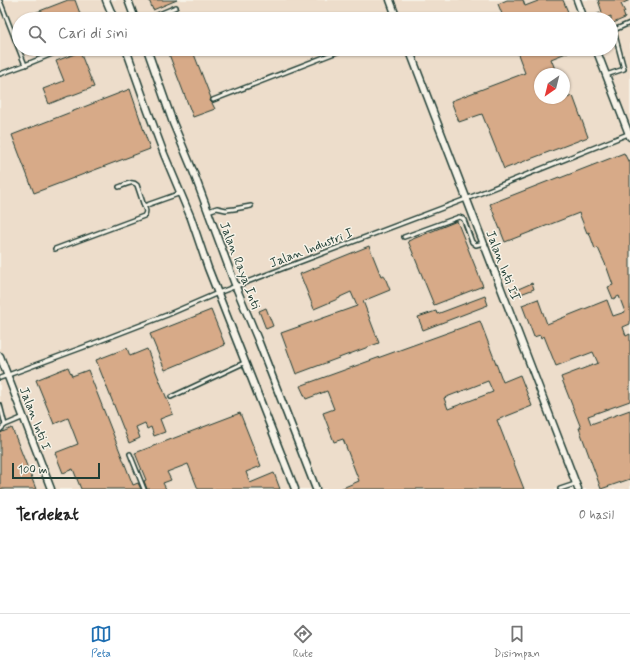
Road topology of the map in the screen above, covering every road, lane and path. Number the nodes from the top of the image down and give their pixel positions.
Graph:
1 (106, 0) edge
2 (128, 0) edge
3 (390, 0) edge
4 (577, 0) edge
5 (0, 1) edge
6 (176, 7) dead end
7 (111, 12) edge
8 (132, 12) edge
9 (164, 12) edge
10 (394, 12) edge
11 (581, 12) edge
12 (630, 23) edge
13 (618, 28) edge
14 (12, 32) edge
15 (618, 46) edge
16 (21, 56) edge
17 (47, 56) edge
18 (128, 56) edge
19 (149, 56) edge
20 (327, 56) edge
21 (412, 56) edge
22 (599, 56) edge
23 (25, 65) junction
24 (0, 74) edge
25 (606, 75) junction
26 (213, 100) dead end
27 (629, 136) edge
28 (119, 187) dead end
29 (181, 193) junction
30 (466, 199) junction
31 (144, 206) junction
32 (251, 206) dead end
33 (208, 211) junction
34 (404, 237) dead end
35 (484, 243) junction
36 (55, 249) dead end
37 (236, 287) junction
38 (218, 293) junction
39 (0, 356) edge
40 (246, 362) junction
41 (7, 375) junction
42 (0, 378) edge
43 (171, 397) dead end
44 (0, 405) edge
45 (24, 417) junction
46 (5, 425) junction
47 (0, 430) edge
48 (130, 454) dead end
49 (576, 487) edge
50 (51, 489) edge
51 (144, 489) edge
52 (295, 489) edge
53 (316, 489) edge
54 (560, 489) edge

1 - 7 street
2 - 8 street
3 - 10 street
4 - 11 street
5 - 14 lane
6 - 9 lane
12 - 13 lane
15 - 25 lane
16 - 23 lane
17 - 23 lane
18 - 29 street
19 - 33 street, Jalan Raya Inti
20 - 26 lane
21 - 30 street, Jalan Inti II
22 - 25 street
23 - 24 lane
25 - 27 street
27 - 30 lane, Jalan Industri I
28 - 31 lane
29 - 31 lane
29 - 38 street
30 - 35 street, Jalan Inti II
30 - 37 lane, Jalan Industri I
31 - 36 lane
32 - 33 lane
33 - 37 street, Jalan Raya Inti
34 - 35 lane
35 - 49 street, Jalan Inti II
37 - 38 lane, Jalan Industri I
37 - 53 street, Jalan Raya Inti
38 - 40 street
38 - 41 lane, Jalan Industri I
39 - 41 street, Jalan Inti I
40 - 43 lane
40 - 52 street
41 - 42 lane, Jalan Industri I
41 - 45 street, Jalan Inti I
44 - 46 lane
45 - 46 lane
45 - 50 street, Jalan Inti I
46 - 47 lane
48 - 51 lane
49 - 54 lane

